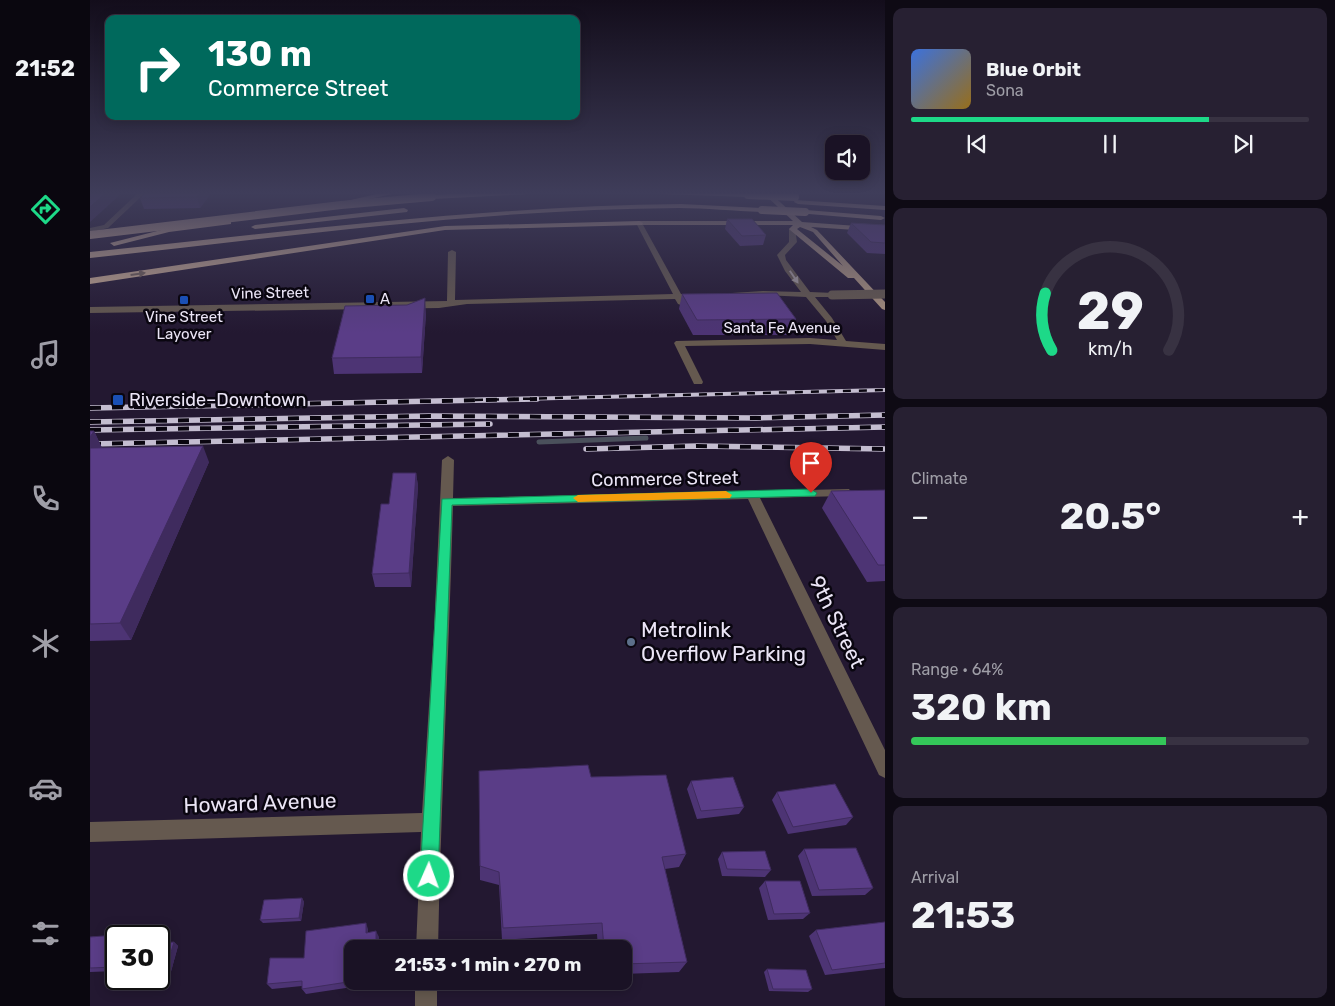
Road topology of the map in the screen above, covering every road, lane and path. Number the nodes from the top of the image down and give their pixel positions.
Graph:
1 (131, 239) edge
2 (150, 239) edge
3 (236, 239) edge
4 (298, 239) edge
5 (372, 239) edge
6 (647, 239) edge
7 (792, 239) edge
8 (804, 239) edge
9 (822, 239) edge
10 (831, 239) edge
11 (114, 243) junction
12 (90, 245) edge
13 (834, 251) junction
14 (211, 252) dead end
15 (452, 252) dead end
16 (90, 255) edge
17 (90, 281) edge
18 (859, 281) junction
19 (885, 294) edge
20 (808, 295) junction
21 (702, 298) edge
22 (721, 298) edge
23 (680, 299) junction
24 (451, 304) junction
25 (885, 307) edge
26 (90, 310) edge
27 (842, 342) junction
28 (883, 347) edge
29 (698, 382) dead end
30 (448, 460) dead end
31 (857, 492) edge
32 (752, 494) junction
33 (446, 502) junction
34 (885, 769) edge
35 (431, 822) junction
36 (90, 832) edge
37 (427, 940) edge
38 (426, 990) edge
39 (426, 1006) edge

1 - 11 highway
2 - 11 highway
3 - 16 highway
4 - 14 highway
17 -> 5 highway
6 - 23 street
7 -> 20 street
8 - 18 main road
9 - 13 main road
10 - 13 main road
11 - 12 highway
13 - 18 main road
15 - 24 street
18 - 25 main road
19 - 20 street, bridge
20 - 22 street
20 - 27 street
21 - 23 street, Vine Street
23 - 24 street, Vine Street
24 - 26 street, Vine Street
27 - 28 street, Santa Fe Avenue
27 - 29 street, Santa Fe Avenue
30 - 33 street
31 - 32 street, Commerce Street
32 - 33 street, Commerce Street
32 - 34 street, 9th Street
33 - 35 street
35 - 36 street, Howard Avenue
35 - 37 street
38 - 39 street

